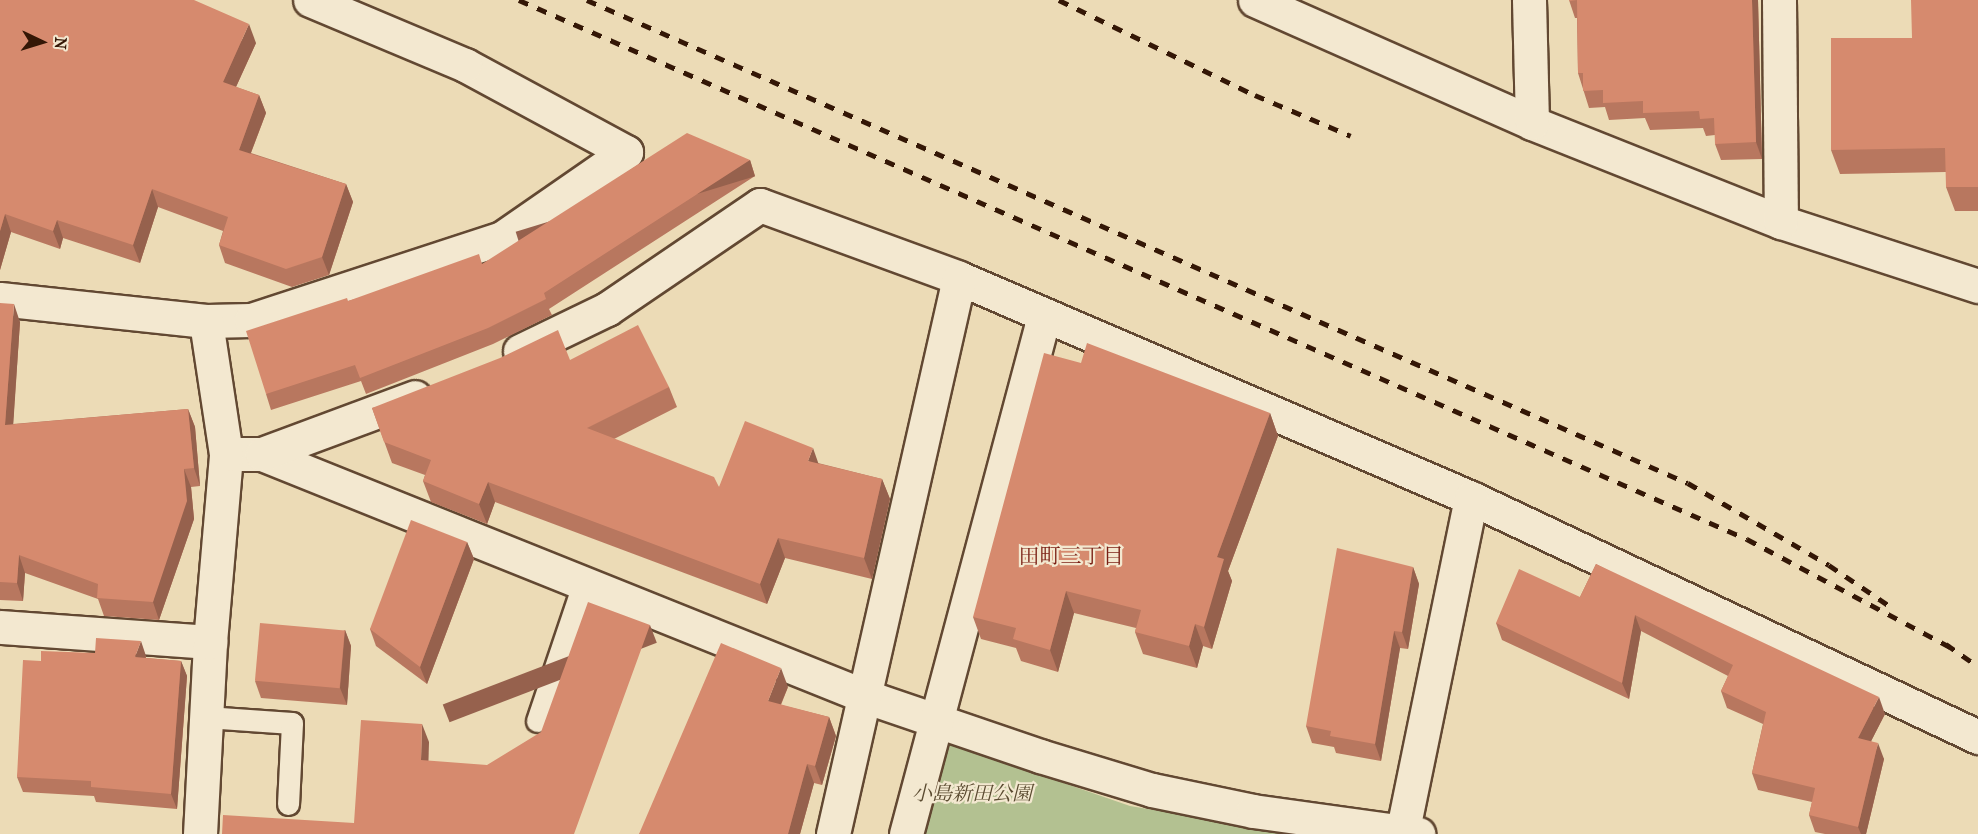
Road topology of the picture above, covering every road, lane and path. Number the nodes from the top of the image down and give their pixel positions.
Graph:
1 (310, 0) edge
2 (1255, 0) edge
3 (1529, 0) edge
4 (1779, 0) edge
5 (1532, 123) junction
6 (1781, 222) junction
7 (960, 278) junction
8 (1978, 286) edge
9 (0, 299) edge
10 (1044, 316) junction
11 (206, 321) junction
12 (490, 365) edge
13 (446, 384) edge
14 (226, 454) junction
15 (262, 454) junction
16 (1471, 498) junction
17 (583, 584) junction
18 (0, 627) edge
19 (210, 642) junction
20 (867, 697) junction
21 (206, 717) junction
22 (537, 721) dead end
23 (936, 721) junction
24 (1978, 736) edge
25 (288, 804) dead end
26 (1407, 833) edge
27 (200, 834) edge
28 (833, 834) edge
29 (906, 834) edge

1 - 11 street
2 - 5 street
3 - 5 street
4 - 6 street
5 - 6 street
6 - 8 street
7 - 10 street
7 - 12 street
7 - 20 street
9 - 11 street
10 - 16 street
10 - 23 street
11 - 14 street
13 - 15 street
14 - 15 street
14 - 19 street
15 - 17 street
16 - 24 street
16 - 26 street
17 - 20 street
17 - 22 lane
18 - 19 street
19 - 21 street
20 - 23 street
20 - 28 street
21 - 25 lane
21 - 27 street
23 - 26 street
23 - 29 street

